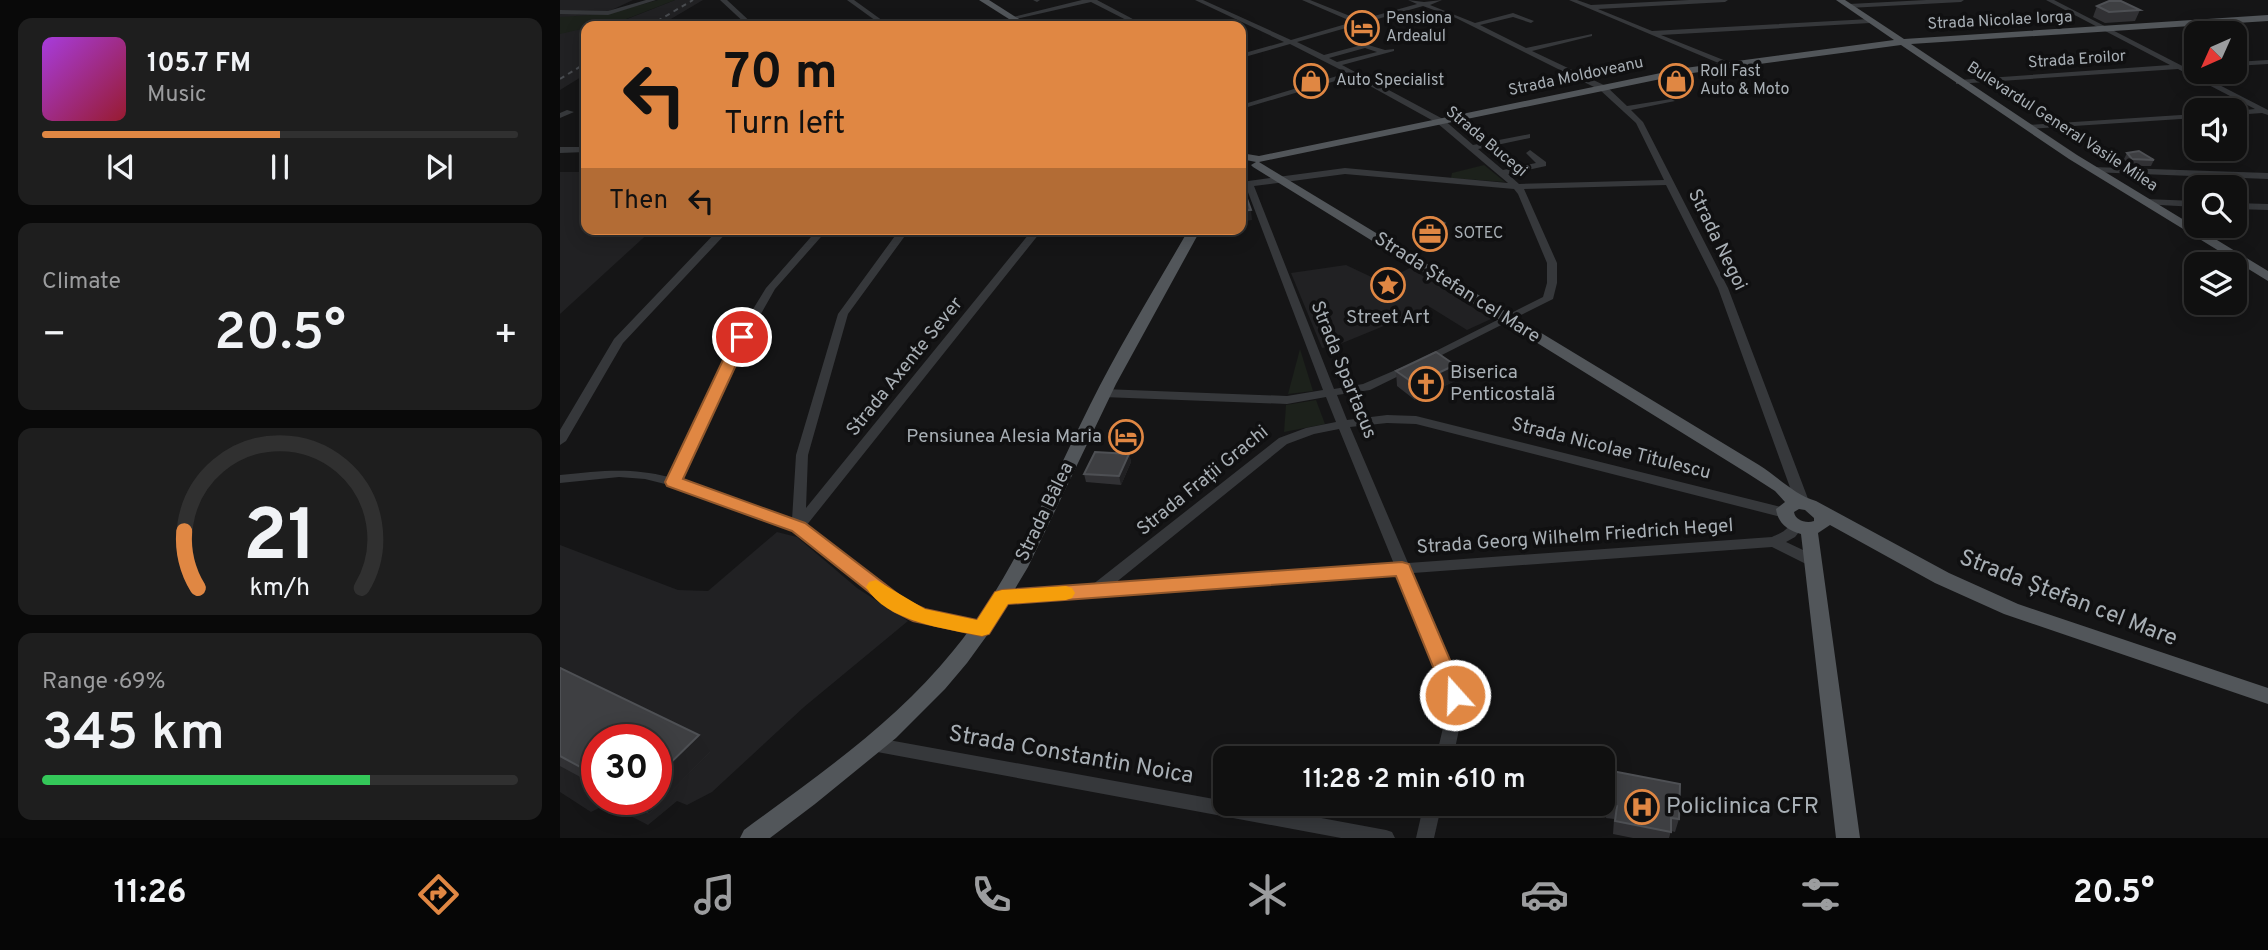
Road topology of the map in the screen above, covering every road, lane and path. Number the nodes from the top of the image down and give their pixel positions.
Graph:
1 (653, 0) edge
2 (723, 0) edge
3 (850, 0) edge
4 (983, 0) edge
5 (1091, 0) edge
6 (1198, 0) edge
7 (1305, 0) edge
8 (1410, 0) edge
9 (1439, 0) edge
10 (1572, 0) edge
11 (1725, 0) edge
12 (1840, 0) edge
13 (1961, 0) edge
14 (2049, 0) edge
15 (1074, 1) edge
16 (1423, 5) junction
17 (1849, 6) junction
18 (1589, 7) junction
19 (560, 12) edge
20 (2268, 19) edge
21 (746, 21) edge
22 (880, 21) edge
23 (1009, 21) edge
24 (1013, 21) edge
25 (1133, 21) edge
26 (1245, 21) edge
27 (1246, 21) edge
28 (1531, 21) dead end
29 (1870, 21) junction
30 (1360, 23) junction
31 (1473, 24) junction
32 (2106, 29) junction
33 (1652, 33) junction
34 (1590, 35) dead end
35 (1292, 42) junction
36 (1902, 43) junction
37 (1392, 50) dead end
38 (1526, 50) junction
39 (1383, 51) dead end
40 (1246, 55) edge
41 (1323, 57) junction
42 (2268, 62) edge
43 (2247, 63) edge
44 (1337, 64) junction
45 (1728, 65) junction
46 (2180, 67) junction
47 (2184, 67) edge
48 (1354, 73) junction
49 (1959, 82) junction
50 (1602, 88) junction
51 (1671, 101) dead end
52 (1246, 105) edge
53 (1626, 108) junction
54 (570, 112) dead end
55 (2267, 112) edge
56 (2247, 113) edge
57 (560, 117) edge
58 (2184, 117) edge
59 (1440, 121) junction
60 (2028, 127) junction
61 (1527, 136) dead end
62 (1471, 148) junction
63 (581, 149) edge
64 (560, 150) edge
65 (1530, 153) dead end
66 (1246, 158) edge
67 (1258, 162) junction
68 (1246, 166) edge
69 (2093, 170) junction
70 (1501, 173) junction
71 (2268, 176) edge
72 (1282, 180) junction
73 (1669, 182) junction
74 (1246, 185) edge
75 (1246, 187) edge
76 (1517, 187) junction
77 (2146, 202) junction
78 (2184, 204) edge
79 (2247, 206) edge
80 (2268, 207) edge
81 (719, 235) edge
82 (818, 235) edge
83 (901, 235) edge
84 (1033, 235) edge
85 (1192, 235) edge
86 (2253, 268) junction
87 (2268, 269) edge
88 (2268, 277) edge
89 (1510, 320) junction
90 (1103, 393) junction
91 (1330, 393) junction
92 (1345, 426) junction
93 (560, 441) edge
94 (560, 479) edge
95 (673, 482) junction
96 (1802, 514) junction
97 (798, 527) junction
98 (1774, 542) junction
99 (1813, 561) junction
100 (1402, 569) junction
101 (1096, 590) junction
102 (1002, 597) junction
103 (982, 628) junction
104 (2268, 696) edge
105 (872, 744) junction
106 (1447, 746) edge
107 (1430, 816) edge
108 (752, 838) edge
109 (1386, 838) edge
110 (1425, 838) edge
111 (1848, 838) edge

1 - 19 street
2 - 21 street
3 - 22 street
4 - 23 main road
5 - 15 street
5 - 25 street
6 - 26 street, Strada Bucegi
7 - 30 street
8 - 16 street, Strada Negoi
9 - 16 street
10 - 18 street
11 - 18 street
12 - 17 main road, Bulevardul General Vasile Milea
13 - 17 street
14 - 32 street
15 - 24 street
16 - 30 street
16 - 31 street, Strada Negoi
17 - 29 main road, Bulevardul General Vasile Milea
18 - 33 street
20 - 32 main road, Strada Nicolae Iorga
27 - 35 street, Strada Bucegi
28 - 31 street
29 - 33 street
29 - 36 main road, Bulevardul General Vasile Milea
30 - 35 street
31 - 38 street, Strada Negoi
32 - 36 main road, Strada Nicolae Iorga
32 - 46 street
33 - 45 street
34 - 38 street
35 - 40 street
35 - 41 street, Strada Bucegi
36 - 45 main road, Strada Moldoveanu
36 - 49 main road, Bulevardul General Vasile Milea
37 - 44 street
38 - 50 street, Strada Negoi
39 - 41 street
41 - 44 street, Strada Bucegi
42 - 43 street
44 - 48 street, Strada Bucegi
45 - 50 main road, Strada Moldoveanu
46 - 47 street, Strada Eroilor
46 - 49 street, Strada Eroilor
46 - 55 street
48 - 52 street
48 - 59 street, Strada Bucegi
49 - 60 main road, Bulevardul General Vasile Milea
50 - 53 street, Strada Negoi
50 - 59 main road, Strada Moldoveanu
51 - 53 street
53 - 73 street, Strada Negoi
54 - 57 street
55 - 56 street
58 - 60 street
59 - 62 street, Strada Bucegi
59 - 67 main road, Strada Moldoveanu
60 - 69 main road, Bulevardul General Vasile Milea
61 - 62 street
62 - 70 street, Strada Bucegi
63 - 64 street
65 - 70 street
66 - 67 main road
67 - 68 main road, Strada Moldoveanu
67 - 72 main road, Strada Ștefan cel Mare
69 - 71 street
69 - 77 main road, Bulevardul General Vasile Milea
70 - 76 street, Strada Bucegi
72 - 74 street
72 - 76 street
72 - 89 main road, Strada Ștefan cel Mare
73 - 76 street
73 - 96 street, Strada Negoi
75 - 91 street, Strada Spartacus
76 - 89 street, Strada Bucegi
77 - 78 street
77 - 86 main road, Bulevardul General Vasile Milea
79 - 80 street
81 - 93 street
82 - 95 street
83 - 97 street
84 - 97 street, Strada Axente Sever
85 - 90 main road, Strada Bâlea
86 - 87 street
86 - 88 main road, Bulevardul General Vasile Milea
89 - 91 street
89 - 96 main road, Strada Ștefan cel Mare
90 - 91 street
90 - 102 main road, Strada Bâlea
91 - 92 street, Strada Spartacus
92 - 96 street, Strada Nicolae Titulescu
92 - 100 street, Strada Spartacus
92 - 101 street, Strada Frații Grachi
94 - 95 street
95 - 97 street
96 - 98 street
96 - 99 main road
96 - 104 main road, Strada Ștefan cel Mare
97 - 103 street
98 - 99 street
98 - 100 street, Strada Georg Wilhelm Friedrich Hegel
99 - 111 main road
100 - 101 street, Strada Georg Wilhelm Friedrich Hegel
100 - 106 street, Strada Spartacus
101 - 102 street, Strada Georg Wilhelm Friedrich Hegel
102 - 103 main road, Strada Bâlea
103 - 105 main road, Strada Bâlea
105 - 108 main road, Strada Bâlea
105 - 109 street, Strada Constantin Noica
107 - 110 street

